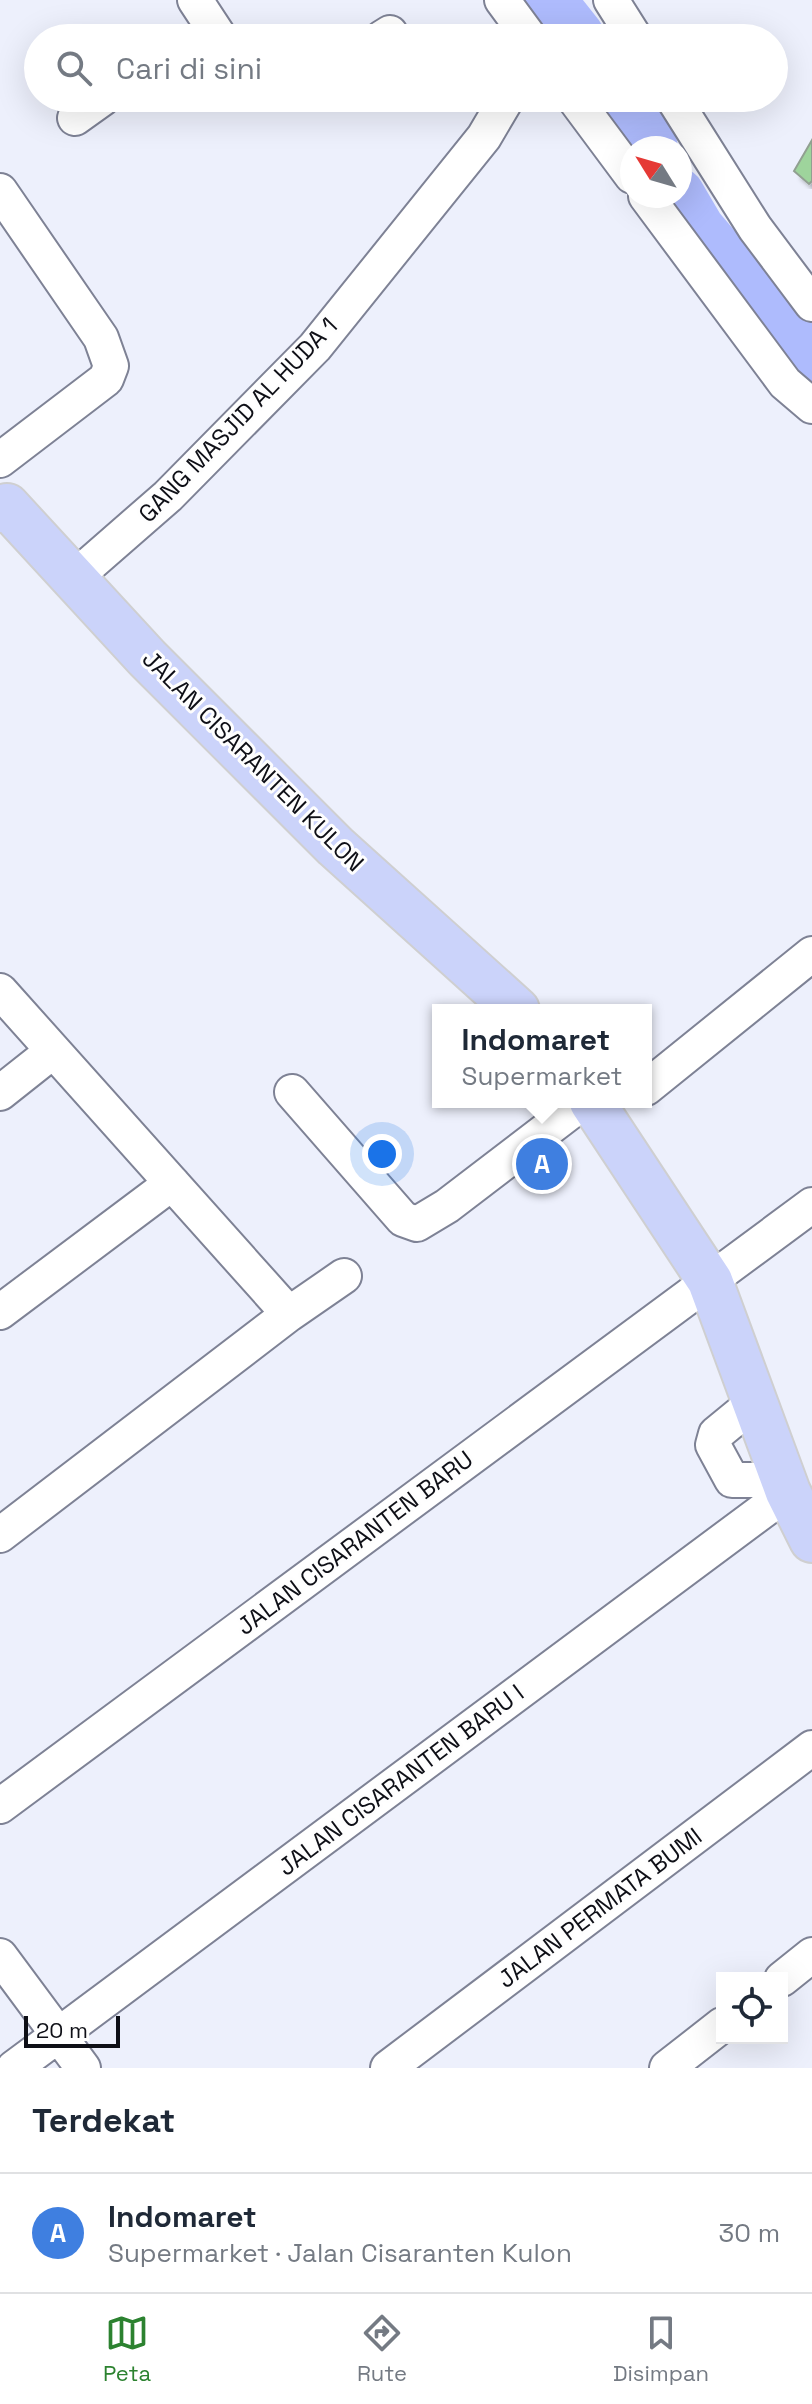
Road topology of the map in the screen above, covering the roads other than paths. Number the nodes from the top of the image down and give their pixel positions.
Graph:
1 (502, 0) edge
2 (611, 0) edge
3 (520, 24) edge
4 (626, 24) edge
5 (83, 112) edge
6 (499, 112) edge
7 (584, 112) edge
8 (682, 112) edge
9 (75, 118) dead end
10 (620, 160) edge
11 (0, 191) edge
12 (655, 208) edge
13 (812, 304) edge
14 (812, 406) edge
15 (0, 460) edge
16 (2, 505) edge
17 (74, 578) junction
18 (812, 954) edge
19 (0, 991) edge
20 (510, 1004) edge
21 (53, 1051) junction
22 (652, 1083) edge
23 (292, 1092) dead end
24 (0, 1093) edge
25 (600, 1108) edge
26 (603, 1108) edge
27 (172, 1183) junction
28 (812, 1205) edge
29 (344, 1276) dead end
30 (710, 1281) junction
31 (0, 1312) edge
32 (289, 1314) junction
33 (785, 1486) junction
34 (0, 1535) edge
35 (812, 1540) edge
36 (812, 1748) edge
37 (0, 1806) edge
38 (812, 1955) edge
39 (0, 1956) edge
40 (788, 1974) edge
41 (716, 2030) edge
42 (58, 2034) junction
43 (14, 2068) edge
44 (83, 2068) edge
45 (388, 2068) edge
46 (667, 2068) edge

1 - 3 street
2 - 4 street
5 - 9 street
6 - 17 street, GANG MASJID AL HUDA 1
7 - 10 street
8 - 13 street
11 - 15 street
12 - 14 street
16 - 17 main road, JALAN CISARANTEN KULON
17 - 20 main road, JALAN CISARANTEN KULON
18 - 22 street
19 - 21 street
21 - 24 street
21 - 27 street
23 - 25 street
26 - 30 main road
27 - 31 street
27 - 32 street
28 - 30 street, JALAN CISARANTEN BARU
29 - 32 street
30 - 33 main road
30 - 37 street, JALAN CISARANTEN BARU
32 - 34 street
33 - 35 main road
33 - 42 street, JALAN CISARANTEN BARU I
36 - 45 street, JALAN PERMATA BUMI
38 - 40 street
39 - 42 street
41 - 46 street
42 - 43 street, JALAN CISARANTEN BARU I
42 - 44 street

